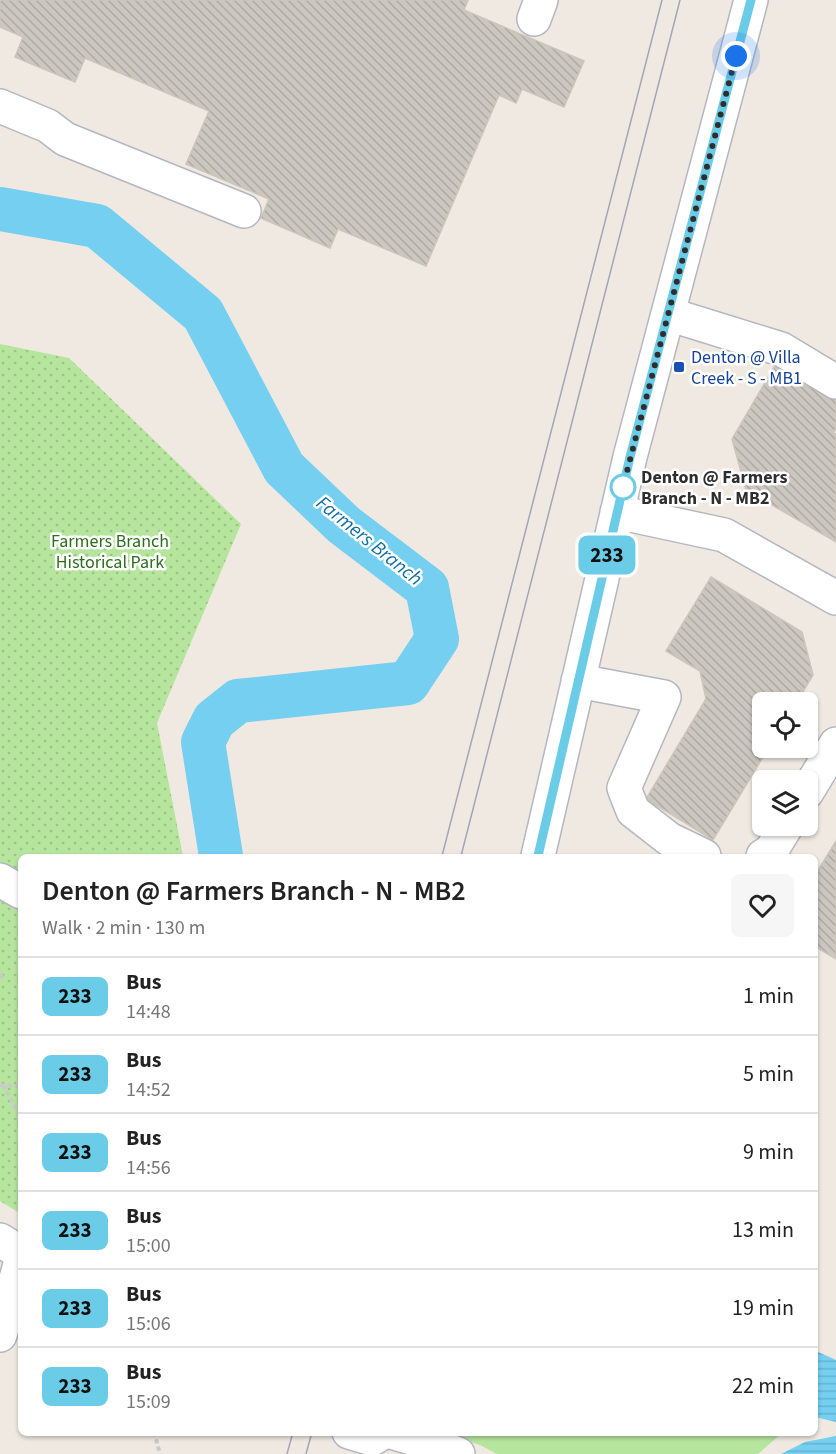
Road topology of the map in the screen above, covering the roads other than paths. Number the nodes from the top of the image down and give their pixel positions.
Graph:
1 (751, 0) edge
2 (0, 106) edge
3 (244, 211) dead end
4 (668, 314) junction
5 (836, 382) edge
6 (617, 512) junction
7 (836, 598) edge
8 (578, 681) junction
9 (836, 744) edge
10 (818, 774) edge
11 (780, 836) edge
12 (538, 854) edge
13 (700, 854) edge
14 (766, 854) edge
15 (0, 880) edge
16 (18, 890) edge
17 (0, 1240) edge
18 (18, 1250) edge
19 (18, 1272) edge
20 (0, 1335) edge
21 (362, 1436) edge
22 (378, 1436) edge
23 (384, 1436) edge
24 (405, 1436) edge
25 (381, 1454) edge
26 (458, 1454) edge

1 - 4 street
2 - 3 street
4 - 5 street
4 - 6 street
6 - 7 street
6 - 8 street
8 - 12 street
8 - 13 street
9 - 10 street
11 - 14 street
15 - 16 street
17 - 18 street
19 - 20 street
21 - 22 street
23 - 25 street
24 - 26 street

